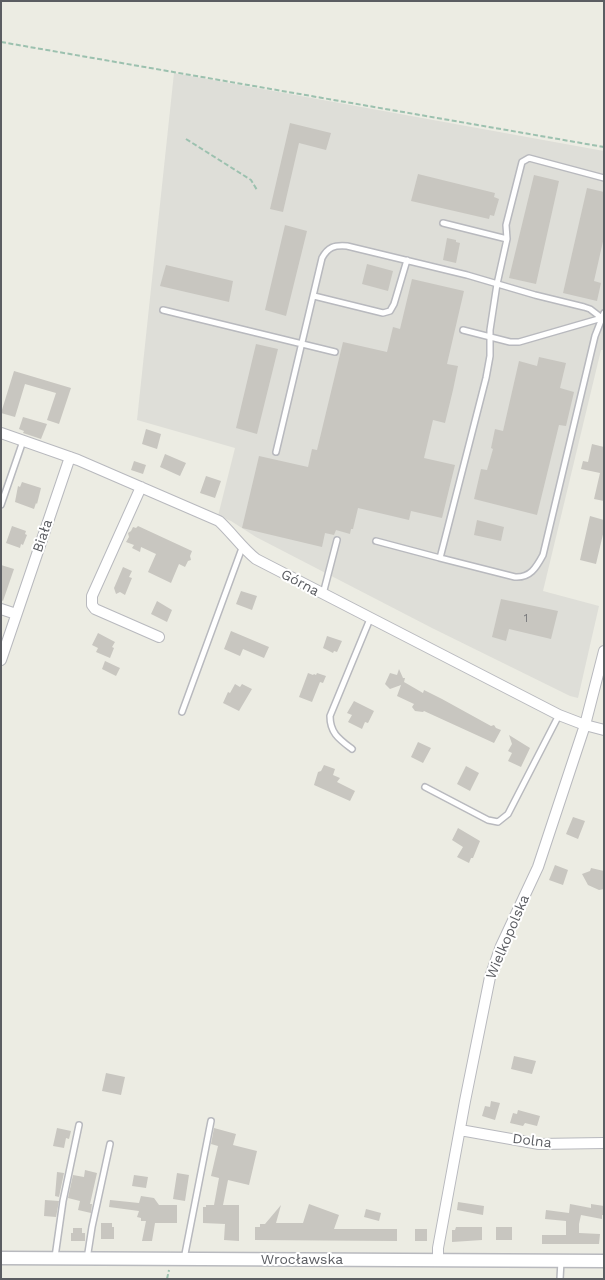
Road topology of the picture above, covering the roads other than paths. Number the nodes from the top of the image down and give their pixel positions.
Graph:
1 (604, 178) edge
2 (443, 223) dead end
3 (507, 239) junction
4 (407, 260) junction
5 (497, 284) junction
6 (314, 296) junction
7 (163, 310) dead end
8 (603, 317) edge
9 (463, 330) dead end
10 (490, 337) junction
11 (302, 344) junction
12 (335, 352) dead end
13 (1, 433) edge
14 (23, 441) junction
15 (276, 452) dead end
16 (70, 457) junction
17 (141, 487) junction
18 (1, 505) edge
19 (337, 540) dead end
20 (376, 541) dead end
21 (242, 548) junction
22 (440, 558) junction
23 (323, 594) junction
24 (1, 609) edge
25 (16, 614) junction
26 (370, 619) junction
27 (159, 638) dead end
28 (604, 651) edge
29 (1, 660) edge
30 (182, 712) dead end
31 (559, 715) junction
32 (585, 725) junction
33 (604, 730) edge
34 (352, 749) dead end
35 (425, 787) dead end
36 (211, 1121) dead end
37 (79, 1125) dead end
38 (460, 1130) junction
39 (604, 1143) edge
40 (110, 1144) dead end
41 (1, 1258) edge
42 (54, 1259) junction
43 (87, 1260) junction
44 (184, 1260) junction
45 (438, 1260) junction
46 (561, 1261) junction
47 (604, 1261) edge
48 (560, 1279) edge

1 - 3 lane
2 - 3 lane
3 - 5 lane
4 - 5 lane
4 - 6 lane
4 - 6 lane
5 - 8 lane
5 - 10 lane
6 - 11 lane
7 - 11 lane
8 - 10 lane
8 - 22 lane
9 - 10 lane
10 - 22 lane
11 - 12 lane
11 - 15 lane
13 - 14 street, Górna
14 - 16 street, Górna
14 - 18 lane
16 - 17 street, Górna
16 - 25 street, Biała
17 - 21 street, Górna
17 - 27 street
19 - 23 lane
20 - 22 lane
21 - 23 street, Górna
21 - 30 lane
23 - 26 street, Górna
24 - 25 street
25 - 29 street, Biała
26 - 31 street, Górna
26 - 34 lane
28 - 32 street, Wielkopolska
31 - 32 street, Górna
31 - 35 lane
32 - 33 street, Górna
32 - 38 street, Wielkopolska
36 - 44 lane
37 - 42 lane
38 - 39 street, Dolna
38 - 45 street, Wielkopolska
40 - 43 lane
41 - 42 street, Wrocławska
42 - 43 street, Wrocławska
43 - 44 street, Wrocławska
44 - 45 street, Wrocławska
45 - 46 street, Wrocławska
46 - 47 street, Wrocławska
46 - 48 lane

